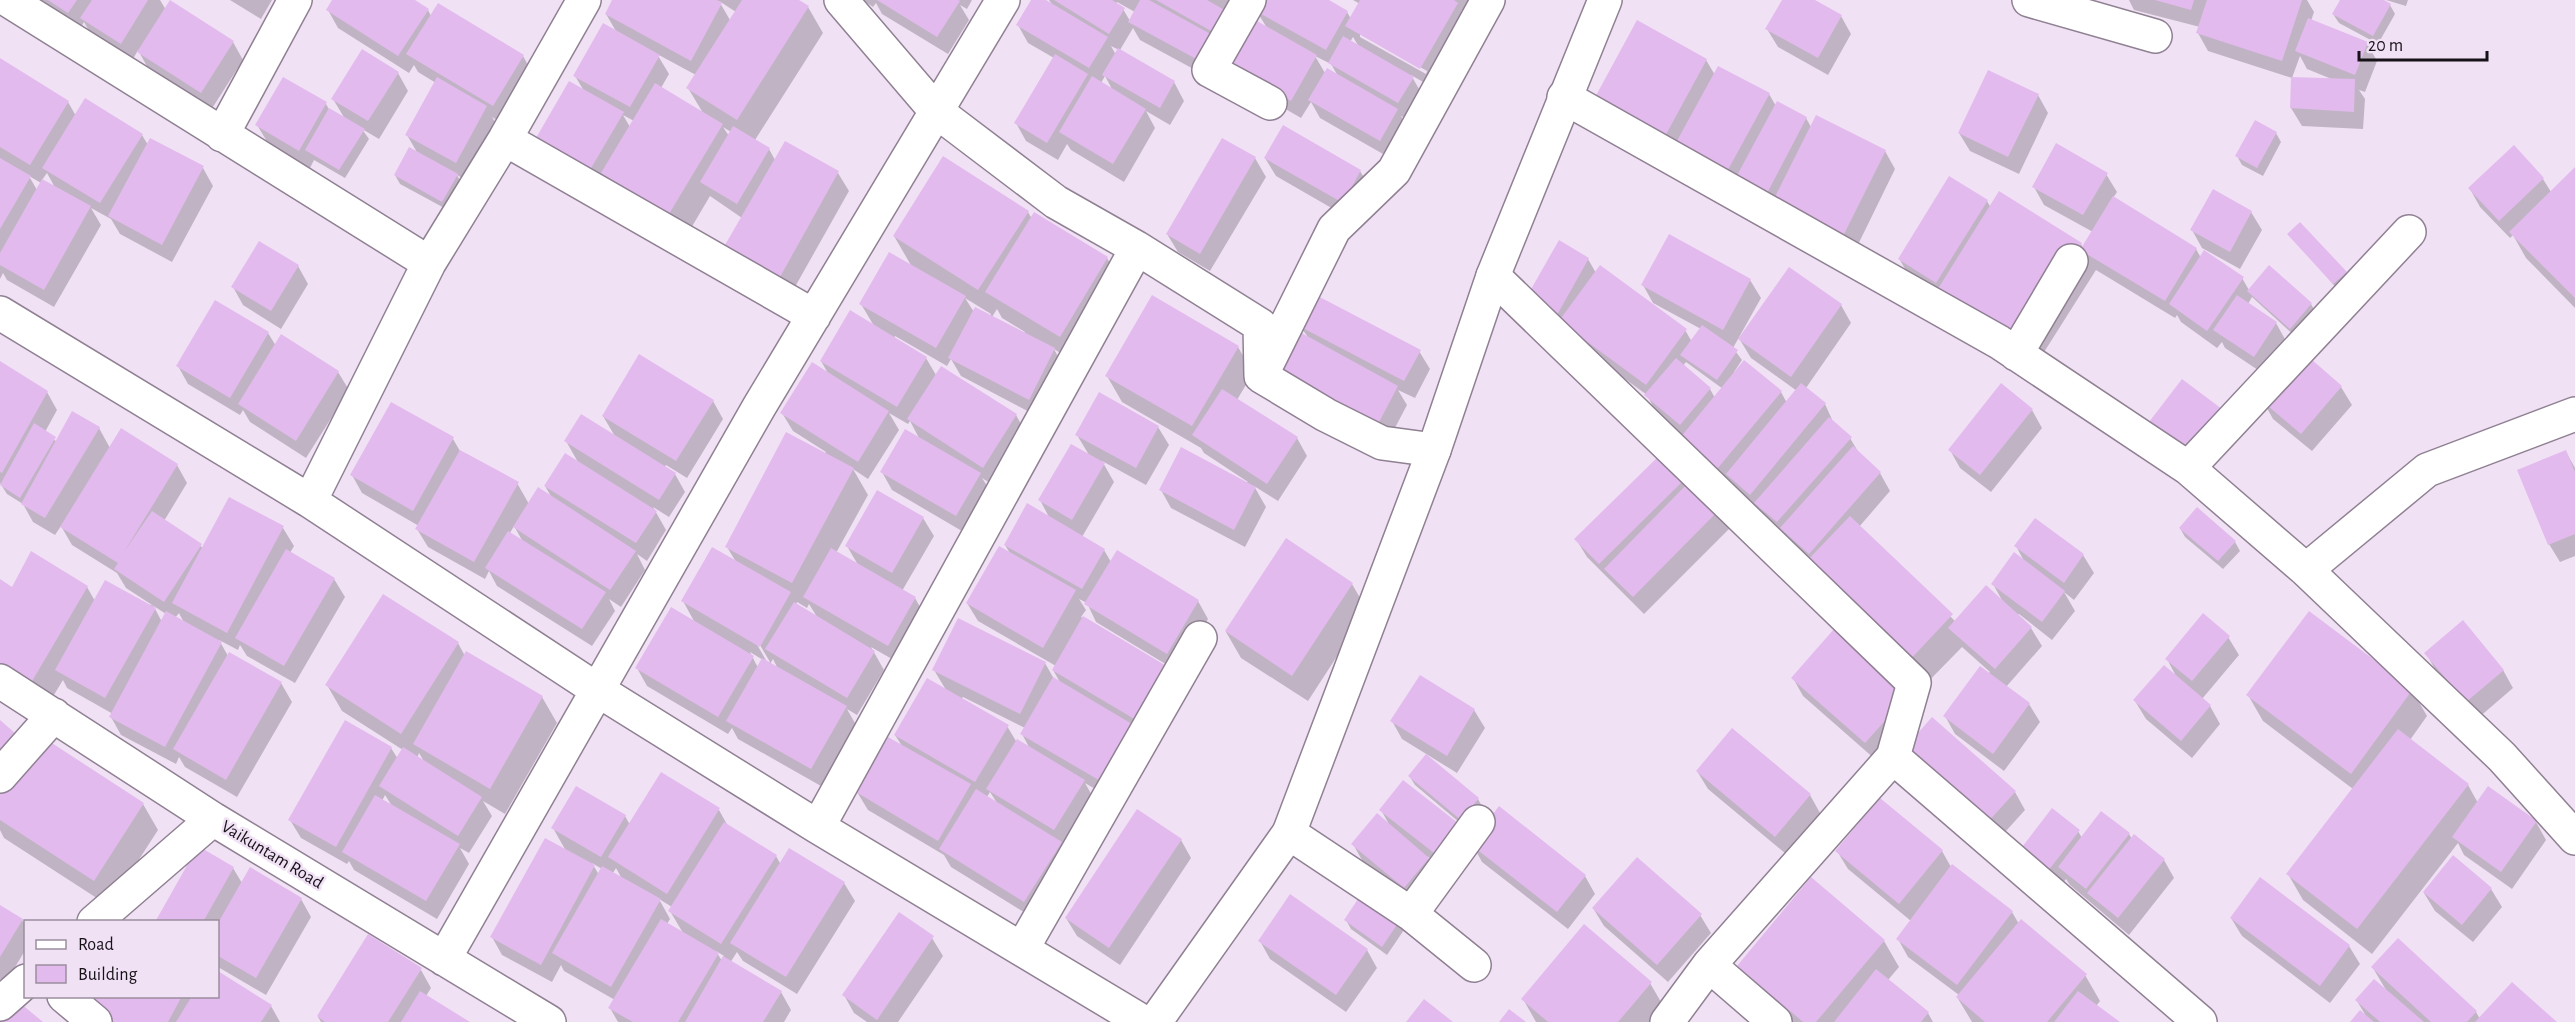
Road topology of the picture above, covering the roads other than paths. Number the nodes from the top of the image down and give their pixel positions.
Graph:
1 (8, 0) edge
2 (294, 0) edge
3 (584, 0) edge
4 (841, 0) edge
5 (1003, 0) edge
6 (1249, 0) edge
7 (1488, 0) edge
8 (2029, 0) edge
9 (1601, 1) edge
10 (2156, 36) dead end
11 (1564, 97) junction
12 (1270, 103) dead end
13 (936, 111) junction
14 (222, 135) junction
15 (505, 139) junction
16 (2409, 232) dead end
17 (1137, 248) junction
18 (2071, 261) dead end
19 (429, 263) junction
20 (1493, 276) junction
21 (0, 313) edge
22 (814, 316) junction
23 (2016, 354) junction
24 (1261, 376) junction
25 (2575, 414) edge
26 (1434, 450) junction
27 (2188, 468) junction
28 (310, 501) junction
29 (2306, 570) junction
30 (1200, 638) dead end
31 (0, 681) edge
32 (596, 689) junction
33 (54, 715) junction
34 (1893, 757) junction
35 (0, 776) edge
36 (213, 819) junction
37 (1478, 822) dead end
38 (819, 827) junction
39 (1289, 833) junction
40 (2575, 838) edge
41 (1411, 914) junction
42 (95, 920) edge
43 (1022, 949) junction
44 (444, 959) junction
45 (1474, 965) dead end
46 (1709, 965) junction
47 (24, 983) edge
48 (66, 998) edge
49 (0, 1004) edge
50 (95, 1022) edge
51 (549, 1022) edge
52 (1143, 1022) edge
53 (1155, 1022) edge
54 (1667, 1022) edge
55 (1775, 1022) edge
56 (2200, 1022) edge

1 - 14 street
2 - 14 street
3 - 15 street
4 - 13 street
5 - 13 street
6 - 12 street
7 - 24 street
8 - 10 street
9 - 11 street
11 - 20 street
11 - 23 street
13 - 17 street
13 - 22 street
14 - 19 street
15 - 19 street
15 - 22 street
16 - 27 street
17 - 24 street
17 - 38 street
18 - 23 street
19 - 28 street
20 - 26 street
20 - 34 street
21 - 28 street
22 - 32 street
23 - 27 street
24 - 26 street
25 - 29 street
26 - 39 street
27 - 29 street
28 - 32 street
29 - 40 street
30 - 43 street
31 - 33 street, Vaikuntam Road
32 - 38 street
32 - 44 street
33 - 35 street
33 - 36 street, Vaikuntam Road
34 - 46 street
34 - 56 street
36 - 42 street
36 - 44 street, Vaikuntam Road
37 - 41 street
38 - 43 street
39 - 41 street
39 - 53 street
41 - 45 street
43 - 52 street
44 - 51 street, Vaikuntam Road
46 - 54 street
46 - 55 street
47 - 49 street
48 - 50 street

